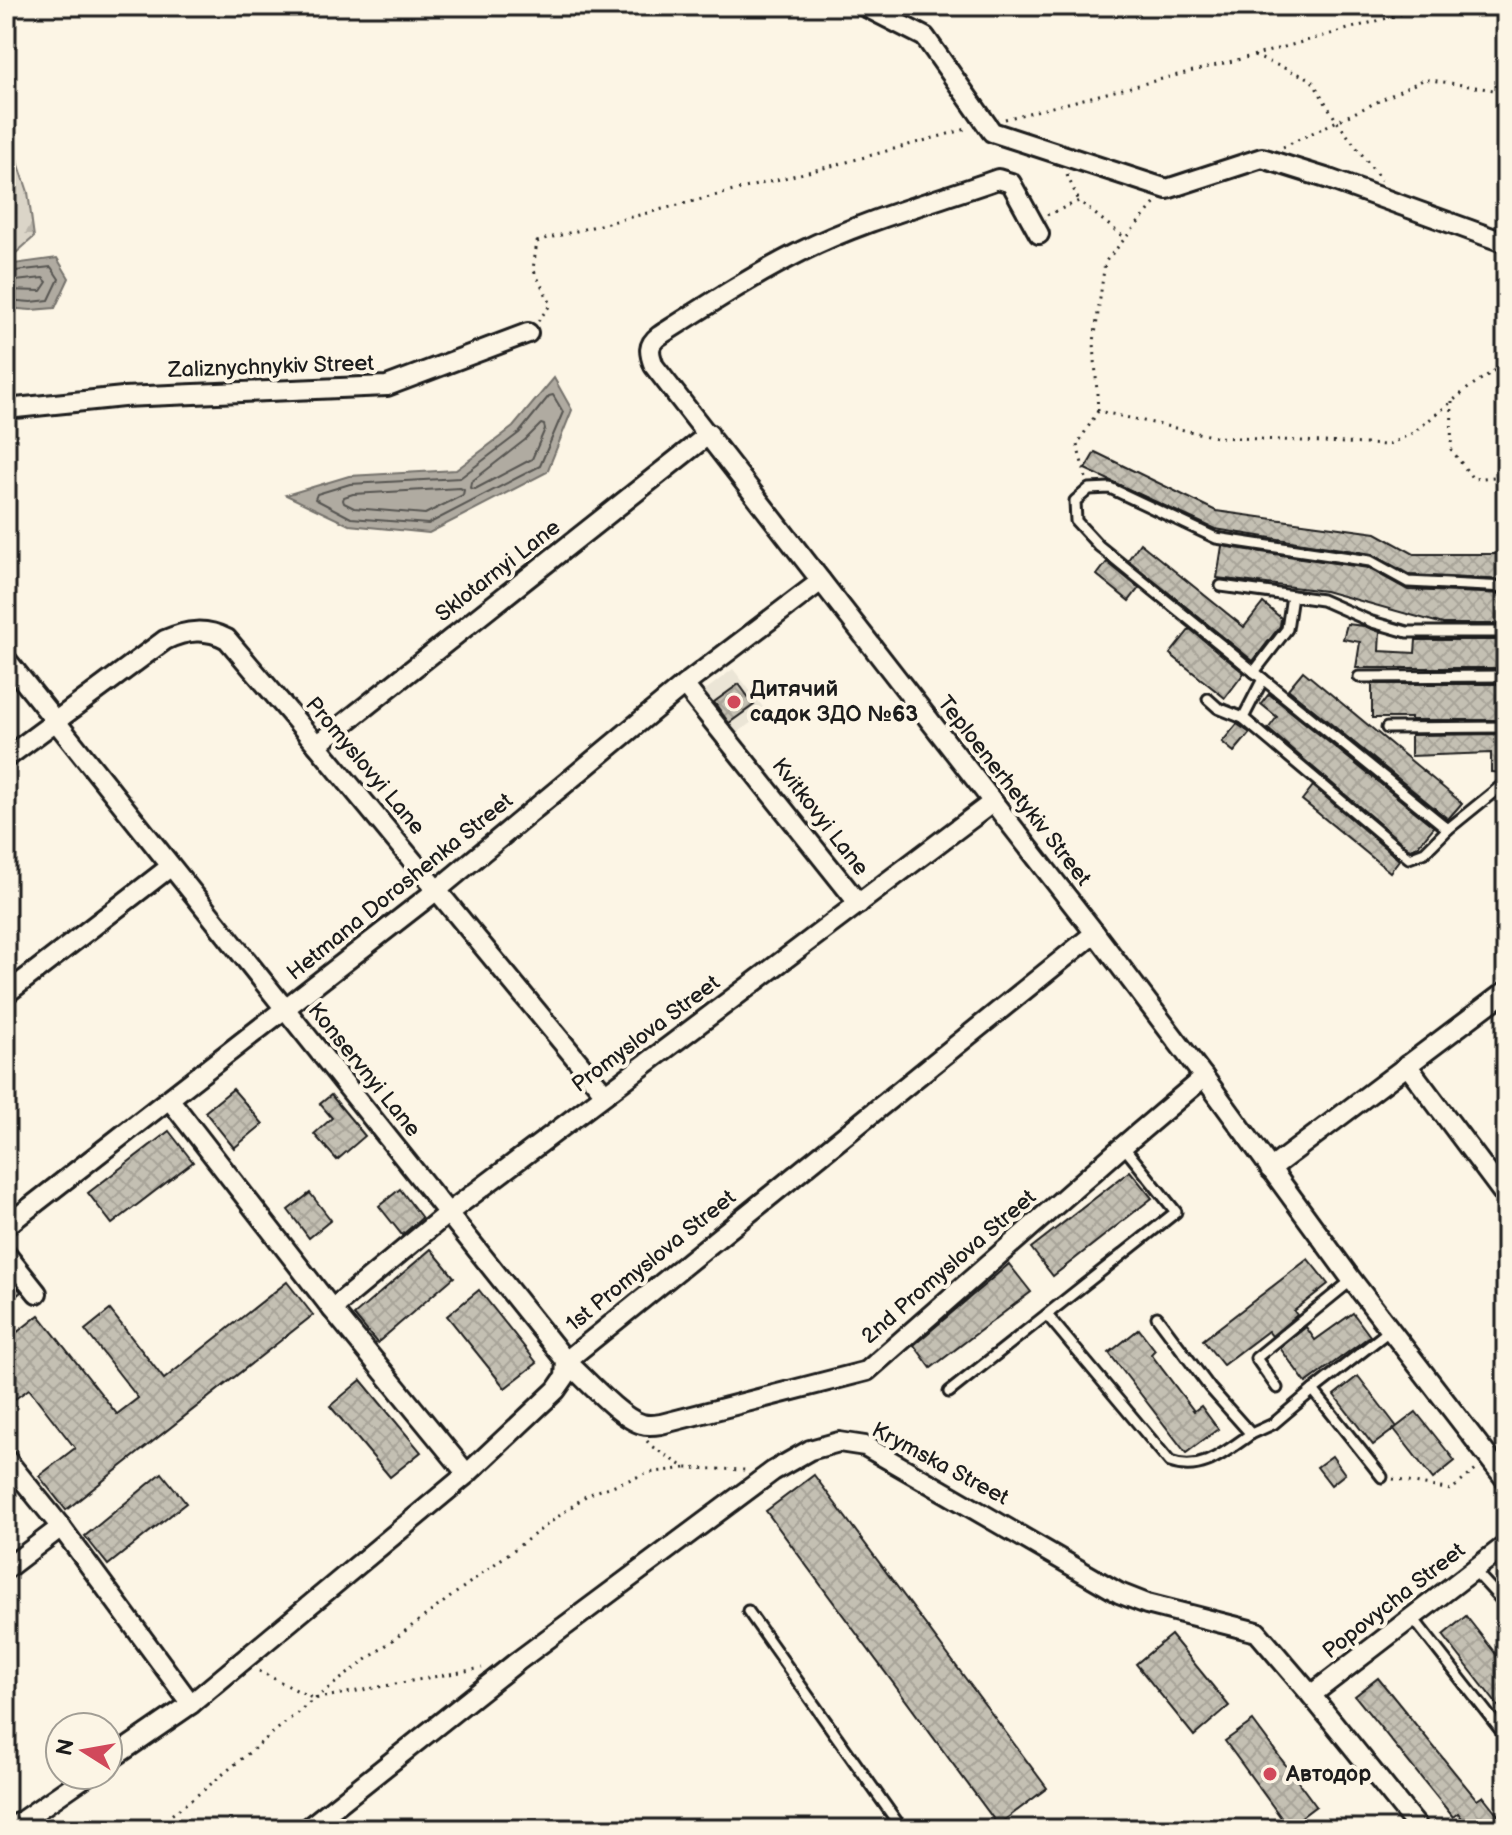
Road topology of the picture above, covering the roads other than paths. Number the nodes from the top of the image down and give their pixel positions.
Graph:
1 (864, 6) edge
2 (1036, 228) road end
3 (1506, 243) edge
4 (528, 333) road end
5 (6, 409) edge
6 (709, 434) junction
7 (821, 581) junction
8 (1221, 586) dead end
9 (1506, 587) edge
10 (1292, 596) junction
11 (1506, 632) edge
12 (6, 659) edge
13 (1254, 672) junction
14 (1506, 676) edge
15 (1359, 677) dead end
16 (1263, 679) junction
17 (684, 685) junction
18 (1208, 699) dead end
19 (1243, 718) junction
20 (55, 721) junction
21 (1506, 727) edge
22 (1387, 728) dead end
23 (317, 745) junction
24 (6, 758) edge
25 (1506, 782) edge
26 (993, 802) junction
27 (1448, 829) junction
28 (170, 867) junction
29 (437, 890) junction
30 (859, 904) junction
31 (1095, 933) junction
32 (1506, 991) edge
33 (6, 994) edge
34 (285, 1010) junction
35 (1407, 1065) junction
36 (1204, 1077) junction
37 (605, 1094) junction
38 (170, 1100) junction
39 (1123, 1146) junction
40 (1270, 1169) junction
41 (1506, 1197) edge
42 (448, 1213) junction
43 (6, 1226) edge
44 (6, 1254) edge
45 (1352, 1280) junction
46 (37, 1293) dead end
47 (332, 1309) junction
48 (1047, 1315) junction
49 (1157, 1317) dead end
50 (1390, 1330) junction
51 (566, 1361) junction
52 (1277, 1388) dead end
53 (1313, 1390) junction
54 (949, 1392) dead end
55 (1251, 1434) junction
56 (6, 1459) edge
57 (467, 1474) junction
58 (1382, 1477) road end
59 (1506, 1480) edge
60 (61, 1527) junction
61 (1506, 1545) edge
62 (6, 1569) edge
63 (1474, 1570) junction
64 (1506, 1605) edge
65 (748, 1611) dead end
66 (1412, 1617) junction
67 (1311, 1695) junction
68 (191, 1704) junction
69 (1506, 1737) edge
70 (124, 1750) edge
71 (62, 1791) edge
72 (10, 1823) edge
73 (307, 1829) edge
74 (902, 1829) edge
75 (1419, 1829) edge

1 - 3 street
2 - 6 street, Teploenerhetykiv Street
4 - 5 street, Zaliznychnykiv Street
6 - 7 street, Teploenerhetykiv Street
6 - 23 street, Sklotarnyi Lane
7 - 17 street, Hetmana Doroshenka Street
7 - 26 street, Teploenerhetykiv Street
8 - 10 lane
9 - 13 lane
10 - 11 lane
10 - 13 lane
12 - 20 street, Konservnyi Lane
13 - 16 lane
14 - 15 lane
16 - 19 lane
16 - 27 lane
17 - 29 street, Hetmana Doroshenka Street
17 - 30 street, Kvitkovyi Lane
18 - 19 lane
19 - 27 lane
20 - 23 street, Promyslovyi Lane
20 - 24 street
20 - 28 street, Konservnyi Lane
21 - 22 lane
23 - 29 street, Promyslovyi Lane
25 - 27 lane
26 - 30 street, Promyslova Street
26 - 31 street, Teploenerhetykiv Street
28 - 33 street
28 - 34 street, Konservnyi Lane
29 - 34 street, Hetmana Doroshenka Street
29 - 37 street, Promyslovyi Lane
30 - 37 street, Promyslova Street
31 - 36 street, Teploenerhetykiv Street
31 - 51 street, 1st Promyslova Street
32 - 35 street
34 - 38 street, Hetmana Doroshenka Street
34 - 42 street, Konservnyi Lane
35 - 40 street
35 - 41 street
36 - 39 street, 2nd Promyslova Street
36 - 40 street, Teploenerhetykiv Street
37 - 42 street, Promyslova Street
38 - 43 street, Hetmana Doroshenka Street
38 - 47 street
39 - 48 lane
39 - 51 street, 2nd Promyslova Street
40 - 45 street, Teploenerhetykiv Street
42 - 47 street, Promyslova Street
42 - 51 street, Konservnyi Lane
44 - 46 street
45 - 50 street, Teploenerhetykiv Street
45 - 52 lane
47 - 57 street
48 - 54 lane
48 - 55 lane
49 - 55 lane
50 - 53 lane
50 - 59 street, Teploenerhetykiv Street
51 - 57 street, 1st Promyslova Street
53 - 55 lane
53 - 58 lane
56 - 60 street
57 - 68 street, 1st Promyslova Street
60 - 62 street
60 - 68 street
61 - 63 street, Popovycha Street
63 - 64 lane
63 - 66 street, Popovycha Street
65 - 74 lane
66 - 67 street, Popovycha Street
66 - 69 lane
67 - 73 street, Krymska Street
67 - 75 street, Krymska Street
68 - 70 street, 1st Promyslova Street
71 - 72 street

